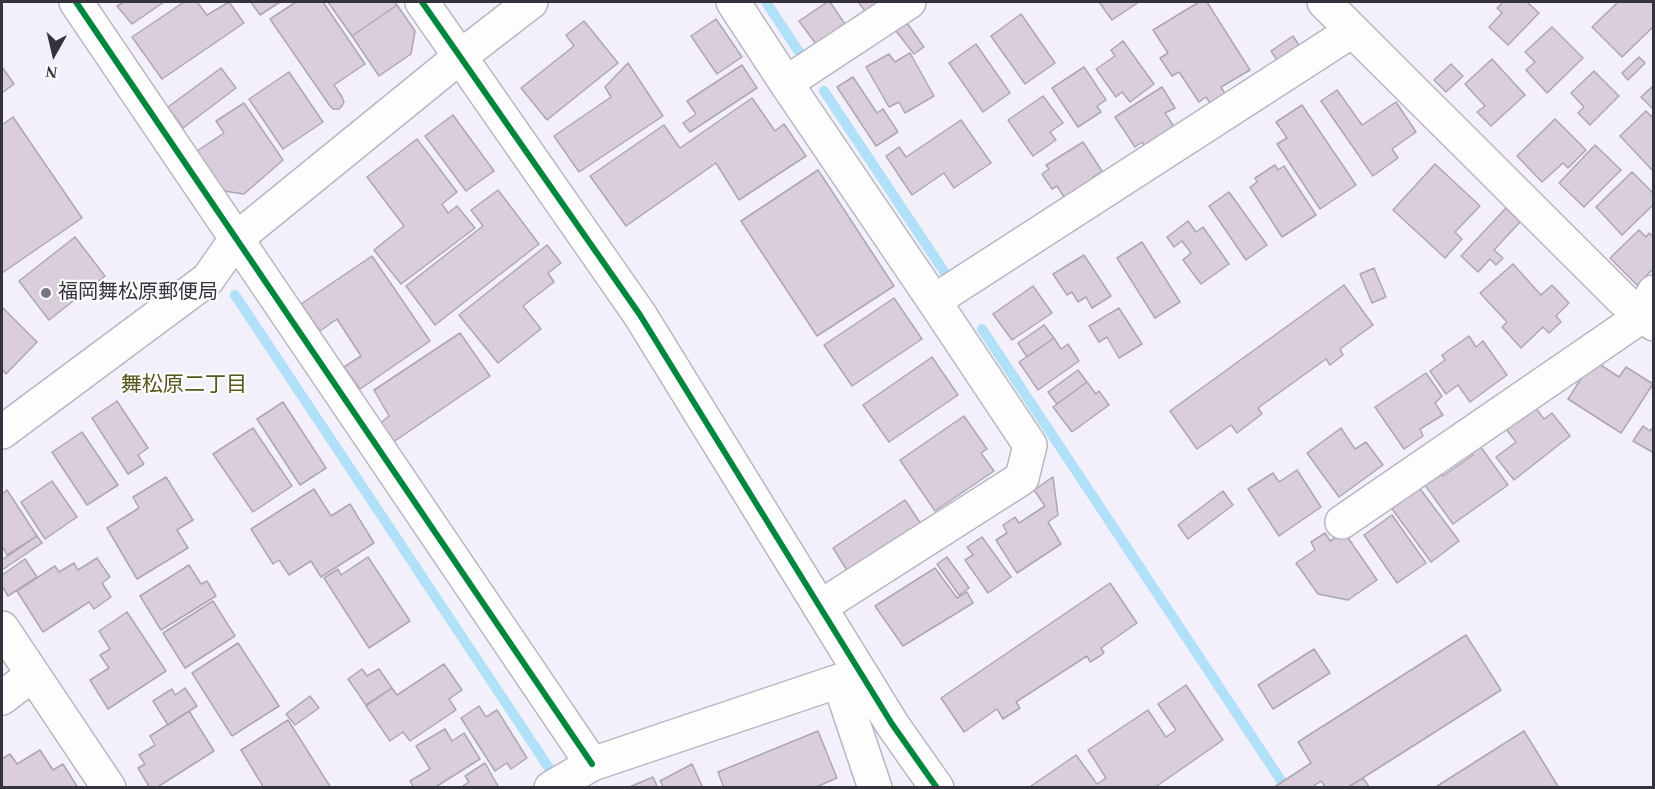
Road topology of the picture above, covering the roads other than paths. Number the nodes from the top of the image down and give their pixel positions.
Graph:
1 (76, 2) edge
2 (423, 2) edge
3 (531, 2) edge
4 (733, 2) edge
5 (909, 2) edge
6 (1324, 2) edge
7 (1352, 31) junction
8 (461, 56) junction
9 (786, 82) junction
10 (236, 239) junction
11 (934, 301) junction
12 (1650, 311) edge
13 (2, 432) edge
14 (1342, 522) dead end
15 (820, 607) junction
16 (2, 628) edge
17 (32, 675) junction
18 (852, 680) junction
19 (2, 698) edge
20 (592, 764) junction
21 (109, 788) edge
22 (551, 788) edge
23 (875, 788) edge
24 (937, 788) edge

1 - 10 street
2 - 8 street
3 - 8 street
4 - 9 street
5 - 9 street
6 - 7 street
7 - 11 street
7 - 12 street
8 - 10 street
8 - 15 street
9 - 11 street
10 - 13 street
10 - 20 street
11 - 15 street
12 - 14 street
15 - 18 street
16 - 17 street
17 - 19 street
17 - 21 street
18 - 20 street
18 - 23 street
18 - 24 street
20 - 22 street

